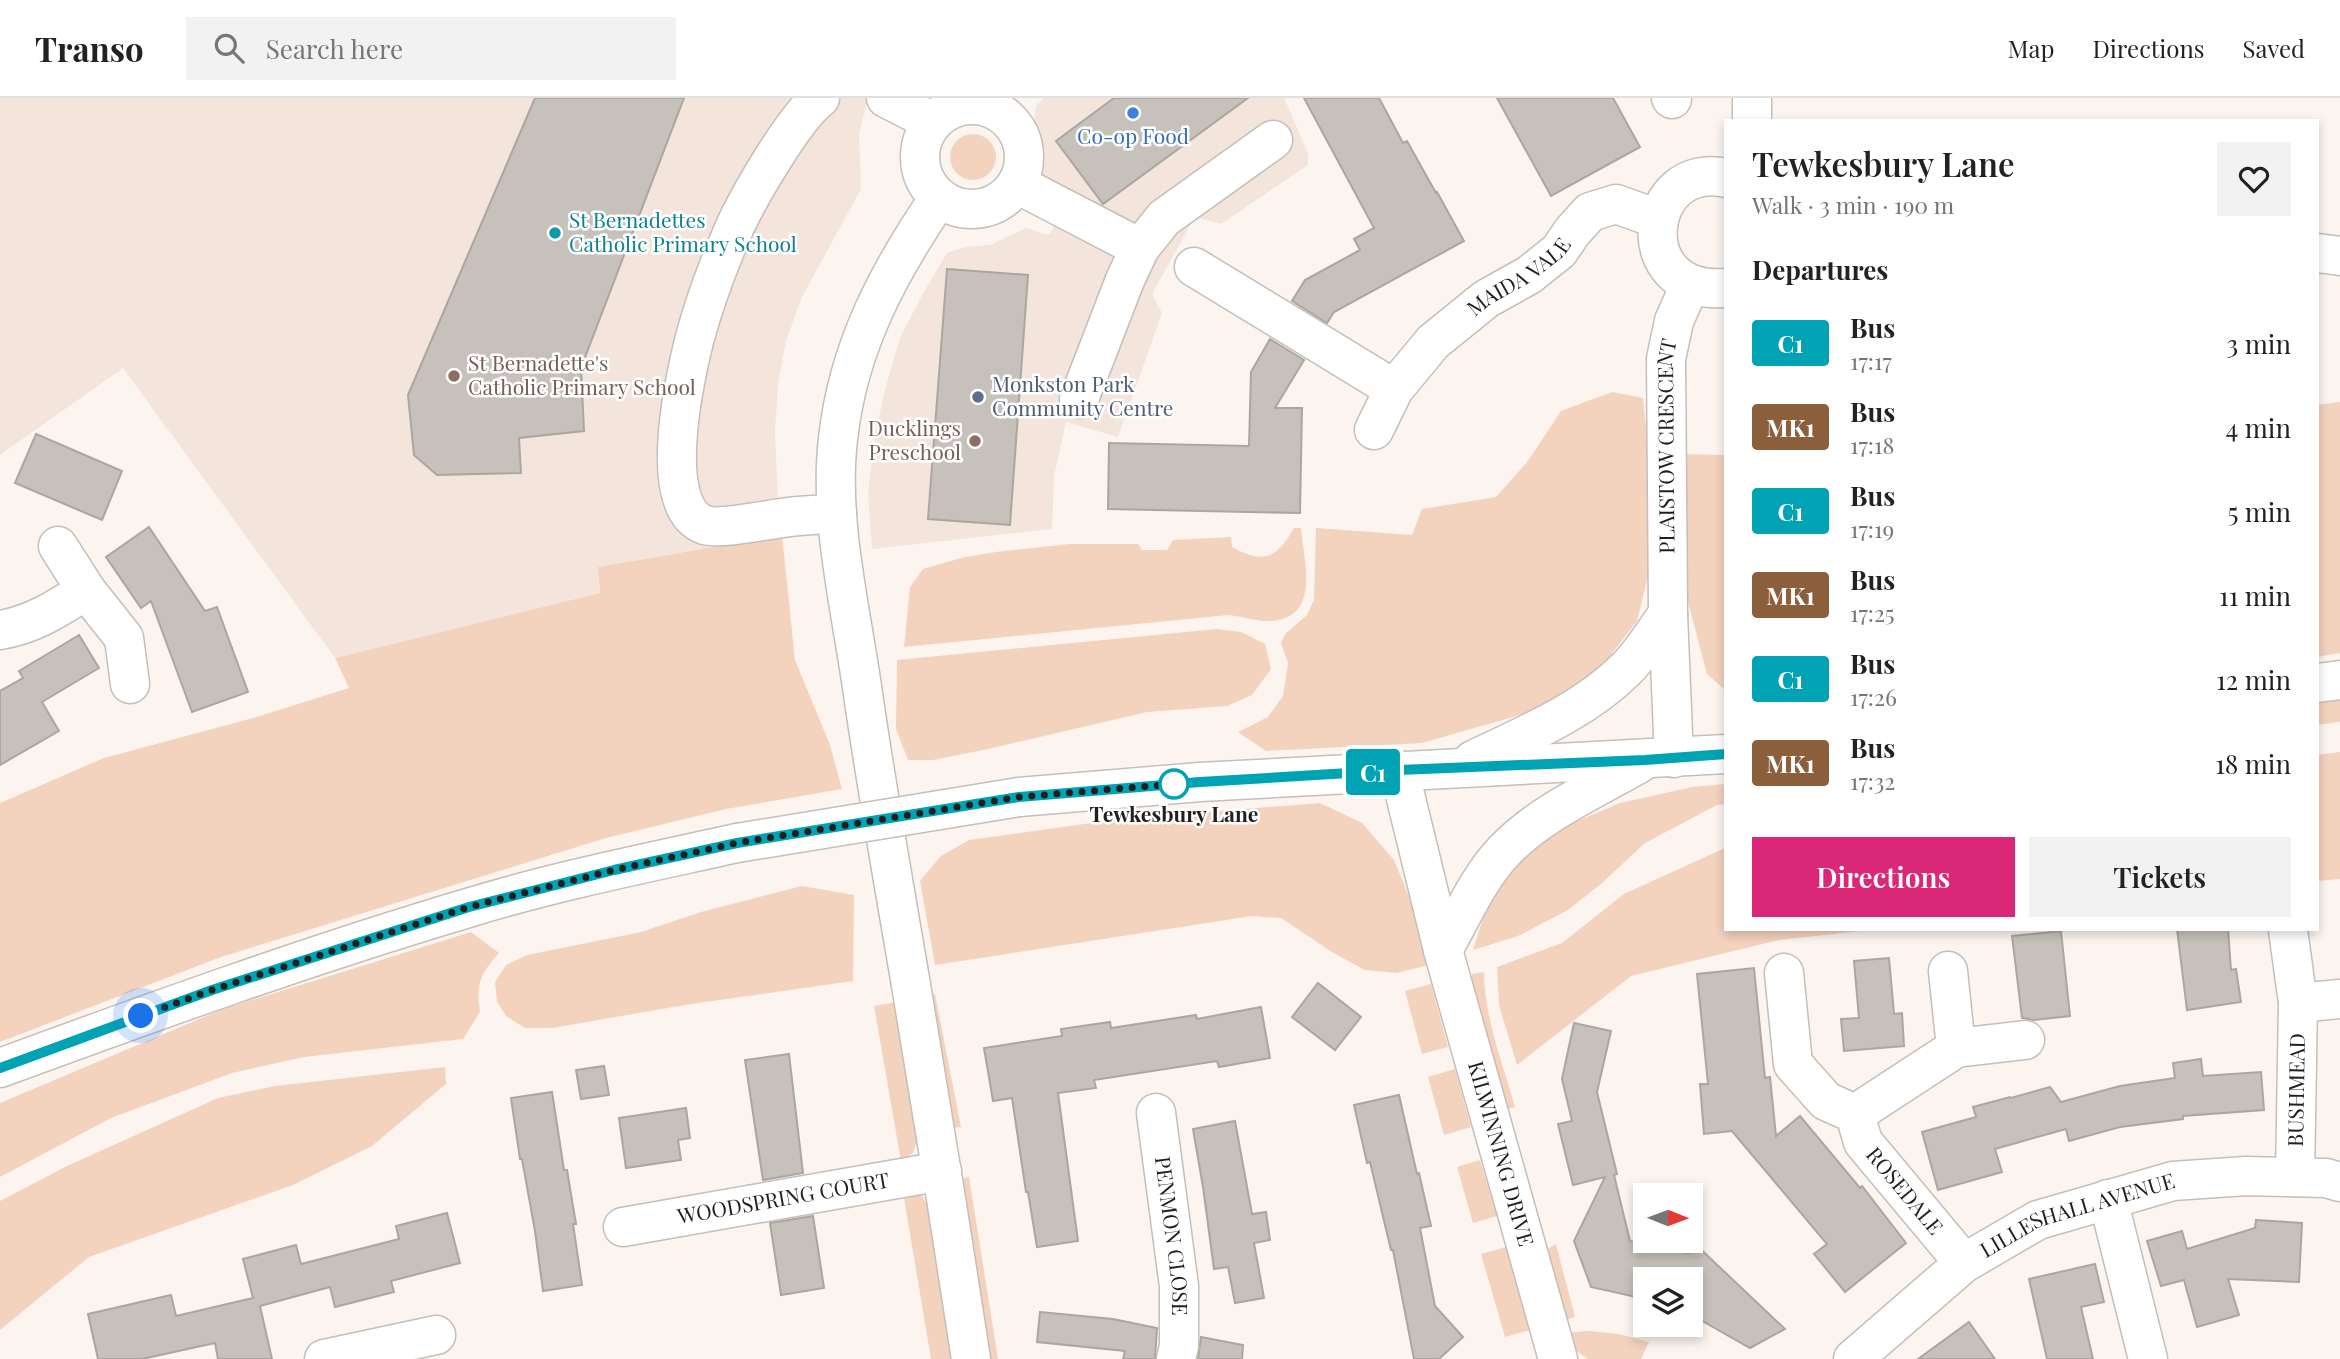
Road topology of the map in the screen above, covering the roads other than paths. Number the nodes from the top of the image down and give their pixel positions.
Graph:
1 (820, 98) edge
2 (886, 98) edge
3 (1752, 98) edge
4 (1011, 106) edge
5 (1752, 119) edge
6 (933, 122) junction
7 (1273, 140) dead end
8 (1724, 178) edge
9 (1017, 184) junction
10 (939, 198) junction
11 (1658, 219) junction
12 (1140, 248) junction
13 (2319, 253) edge
14 (2340, 256) edge
15 (1194, 267) dead end
16 (1708, 287) edge
17 (1394, 389) junction
18 (1079, 398) dead end
19 (1374, 430) dead end
20 (837, 513) junction
21 (58, 546) dead end
22 (86, 590) junction
23 (1668, 614) junction
24 (0, 630) edge
25 (2340, 680) edge
26 (2319, 683) edge
27 (130, 684) dead end
28 (1724, 754) edge
29 (1660, 759) junction
30 (1459, 767) junction
31 (1399, 770) junction
32 (2288, 931) edge
33 (1443, 950) junction
34 (1948, 971) dead end
35 (1784, 973) dead end
36 (2340, 999) edge
37 (2298, 1003) junction
38 (2025, 1040) dead end
39 (1956, 1048) junction
40 (0, 1068) edge
41 (1156, 1113) dead end
42 (1854, 1114) junction
43 (942, 1171) junction
44 (2295, 1177) junction
45 (2340, 1182) edge
46 (2108, 1199) junction
47 (623, 1227) dead end
48 (1964, 1263) junction
49 (436, 1335) dead end
50 (369, 1355) edge
51 (324, 1359) edge
52 (971, 1359) edge
53 (1176, 1359) edge
54 (1558, 1359) edge
55 (1853, 1359) edge
56 (2148, 1359) edge

1 - 20 street
2 - 6 street
3 - 5 street
4 - 6 street
4 - 9 street
6 - 10 street
7 - 12 street
8 - 11 street
9 - 10 street
9 - 12 street
10 - 20 street
11 - 16 street
11 - 17 street, MAIDA VALE
12 - 18 street
13 - 14 street
15 - 17 street
16 - 23 street, PLAISTOW CRESCENT
17 - 19 street, MAIDA VALE
20 - 43 street
21 - 22 street
22 - 24 street
22 - 27 street
23 - 29 street, PLAISTOW CRESCENT
23 - 30 street
25 - 26 street
28 - 29 street
29 - 30 street
29 - 33 street
30 - 31 street
31 - 33 street, KILWINNING DRIVE
31 - 40 street, bridge
32 - 37 street, BUSHMEAD
33 - 54 street, KILWINNING DRIVE
34 - 39 street
35 - 42 street
36 - 37 street, BUSHMEAD
37 - 44 street, BUSHMEAD
38 - 39 street
39 - 42 street
41 - 53 street, PENMON CLOSE
42 - 48 street, ROSEDALE
43 - 47 street, WOODSPRING COURT
43 - 52 street
44 - 45 street, LILLESHALL AVENUE
44 - 46 street, LILLESHALL AVENUE
46 - 48 street, LILLESHALL AVENUE
46 - 56 street
48 - 55 street, LILLESHALL AVENUE
49 - 50 street
50 - 51 street

